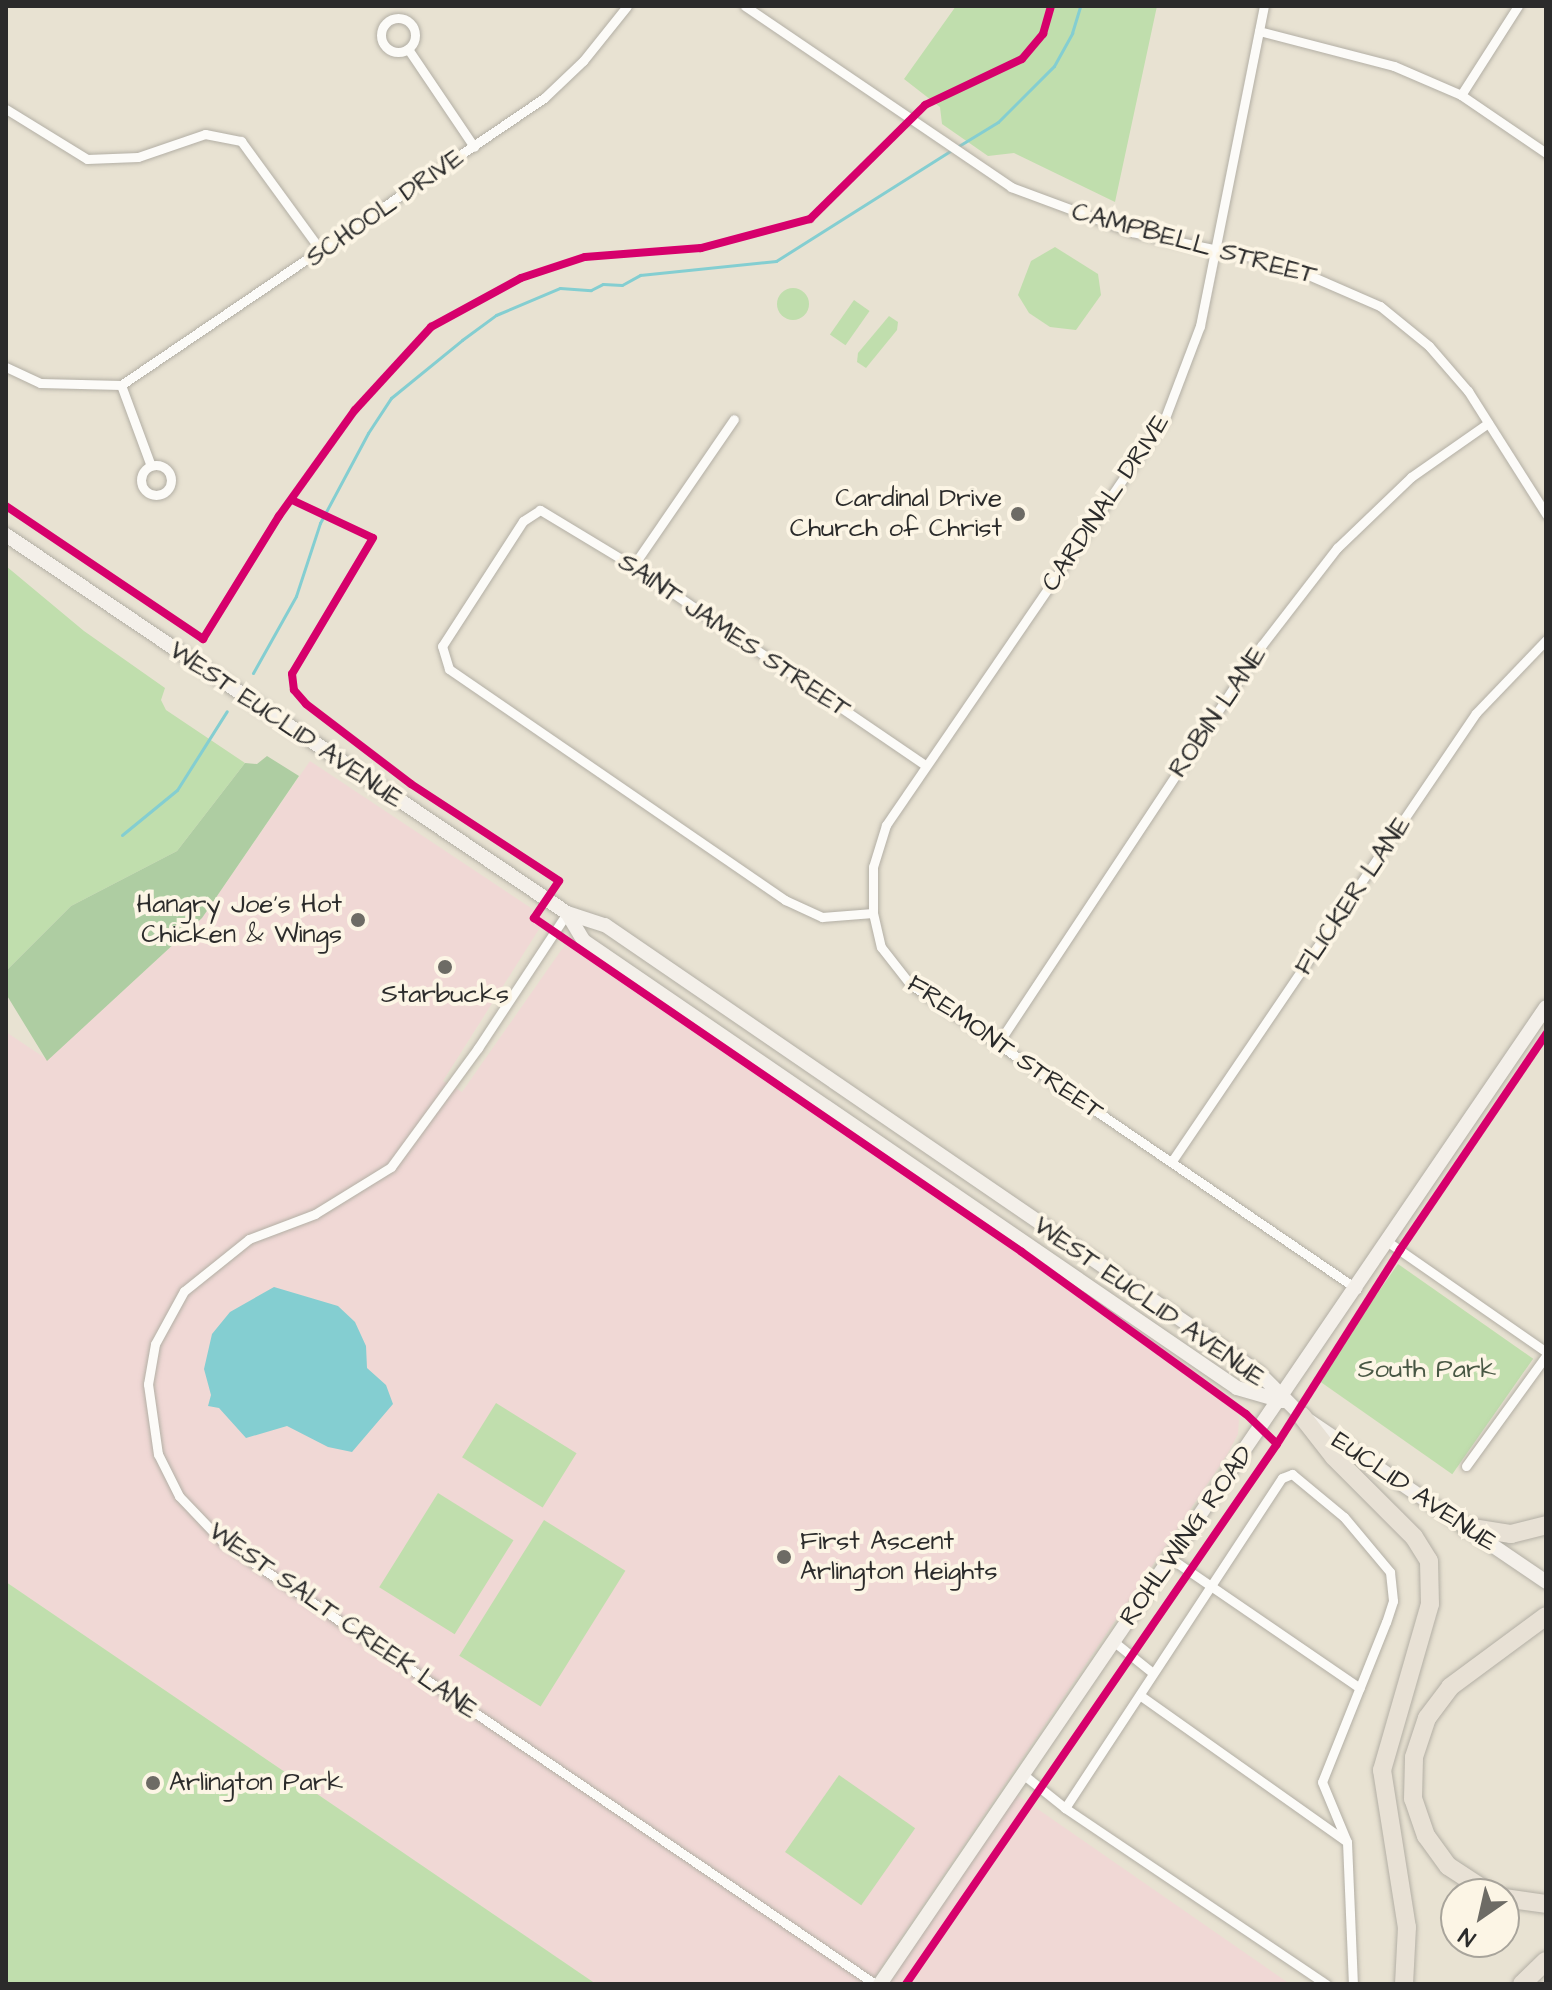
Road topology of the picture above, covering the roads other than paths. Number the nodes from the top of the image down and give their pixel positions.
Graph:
1 (627, 6) edge
2 (745, 6) edge
3 (1264, 6) edge
4 (1518, 6) edge
5 (1259, 31) junction
6 (408, 49) dead end
7 (1461, 95) junction
8 (6, 109) edge
9 (474, 147) junction
10 (1546, 153) edge
11 (1215, 251) junction
12 (322, 252) junction
13 (6, 367) edge
14 (121, 385) junction
15 (734, 419) dead end
16 (1488, 423) junction
17 (151, 466) dead end
18 (1546, 514) edge
19 (6, 535) edge
20 (633, 566) junction
21 (1546, 640) edge
22 (925, 765) junction
23 (567, 913) junction
24 (873, 913) junction
25 (1546, 1007) edge
26 (997, 1045) junction
27 (1172, 1161) junction
28 (1388, 1242) junction
29 (1357, 1289) junction
30 (1546, 1354) edge
31 (1283, 1401) junction
32 (1302, 1416) junction
33 (1466, 1466) dead end
34 (1546, 1525) edge
35 (1466, 1527) junction
36 (1170, 1558) junction
37 (1546, 1582) edge
38 (1209, 1588) junction
39 (1546, 1616) edge
40 (1113, 1641) junction
41 (1153, 1673) junction
42 (1360, 1688) junction
43 (1141, 1696) junction
44 (1024, 1775) junction
45 (1065, 1808) junction
46 (1347, 1842) junction
47 (1466, 1878) edge
48 (1520, 1900) edge
49 (1546, 1904) edge
50 (1546, 1961) edge
51 (878, 1984) edge
52 (1326, 1984) edge
53 (1353, 1984) edge
54 (1404, 1984) edge
55 (1522, 1984) edge

1 - 9 street, SCHOOL DRIVE
2 - 11 street, CAMPBELL STREET
3 - 5 street, CARDINAL DRIVE
4 - 7 street
5 - 7 street
5 - 11 street, CARDINAL DRIVE
6 - 9 street
7 - 10 street
8 - 12 street
9 - 12 street, SCHOOL DRIVE
11 - 16 street, CAMPBELL STREET
11 - 22 street, CARDINAL DRIVE
12 - 14 street, SCHOOL DRIVE
13 - 14 street
14 - 17 street
15 - 20 street
16 - 18 street, CAMPBELL STREET
16 - 26 street, ROBIN LANE
19 - 23 main road, WEST EUCLID AVENUE
20 - 22 street, SAINT JAMES STREET
20 - 24 street, SAINT JAMES STREET
21 - 27 street, FLICKER LANE
22 - 24 street, CARDINAL DRIVE
23 - 31 main road, WEST EUCLID AVENUE
23 - 31 main road, WEST EUCLID AVENUE
23 - 51 street, WEST SALT CREEK LANE
24 - 26 street, FREMONT STREET
25 - 28 main road, ROHLWING ROAD
26 - 27 street, FREMONT STREET
27 - 29 street, FREMONT STREET
28 - 29 main road, ROHLWING ROAD
28 - 30 street
29 - 31 main road, ROHLWING ROAD
30 - 33 street
31 - 32 main road, EUCLID AVENUE
31 - 36 main road, ROHLWING ROAD
32 - 35 main road, EUCLID AVENUE
32 - 54 highway
34 - 35 highway
35 - 37 main road, EUCLID AVENUE
36 - 38 street
36 - 40 main road, ROHLWING ROAD
38 - 41 street
38 - 42 street
38 - 42 street
39 - 47 highway
40 - 41 street
40 - 44 main road, ROHLWING ROAD
41 - 43 street
42 - 46 street
43 - 45 street
43 - 46 street
44 - 45 street
44 - 51 main road, ROHLWING ROAD
45 - 52 street
46 - 53 street
48 - 49 highway
50 - 55 highway

